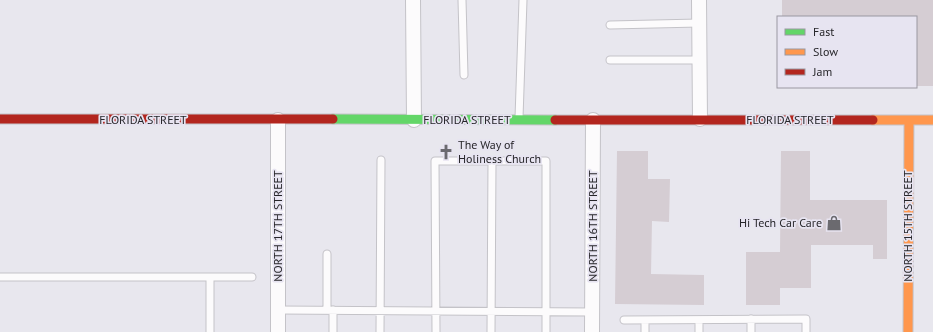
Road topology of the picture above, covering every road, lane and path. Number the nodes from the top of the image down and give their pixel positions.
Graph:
1 (413, 0) edge
2 (462, 0) edge
3 (523, 0) edge
4 (699, 0) edge
5 (699, 23) junction
6 (610, 25) dead end
7 (610, 60) dead end
8 (699, 60) junction
9 (464, 75) dead end
10 (0, 119) edge
11 (700, 119) junction
12 (278, 120) junction
13 (414, 120) junction
14 (519, 120) junction
15 (593, 120) junction
16 (909, 120) junction
17 (933, 120) edge
18 (381, 160) dead end
19 (492, 161) junction
20 (327, 254) dead end
21 (0, 277) edge
22 (210, 277) junction
23 (252, 277) dead end
24 (278, 310) junction
25 (330, 310) junction
26 (380, 311) junction
27 (436, 311) junction
28 (491, 311) junction
29 (545, 312) junction
30 (593, 312) junction
31 (751, 319) junction
32 (624, 320) dead end
33 (645, 320) junction
34 (699, 320) junction
35 (210, 332) edge
36 (278, 332) edge
37 (333, 332) edge
38 (380, 332) edge
39 (436, 332) edge
40 (491, 332) edge
41 (546, 332) edge
42 (592, 332) edge
43 (645, 332) edge
44 (699, 332) edge
45 (751, 332) edge
46 (806, 332) edge
47 (908, 332) edge

1 - 13 street
2 - 9 lane
3 - 14 lane
4 - 5 street
5 - 6 lane
5 - 8 street
7 - 8 lane
8 - 11 street
10 - 12 main road, FLORIDA STREET
11 - 15 main road, FLORIDA STREET
11 - 16 main road, FLORIDA STREET
12 - 13 main road, FLORIDA STREET
12 - 24 street, NORTH 17TH STREET
13 - 14 main road, FLORIDA STREET
14 - 15 main road, FLORIDA STREET
15 - 30 street, NORTH 16TH STREET
16 - 17 main road, FLORIDA STREET
16 - 47 main road, NORTH 15TH STREET
18 - 26 lane
19 - 27 lane
19 - 28 lane
19 - 29 lane
20 - 25 lane
21 - 22 lane
22 - 23 lane
22 - 35 lane
24 - 25 lane
24 - 36 street, NORTH 17TH STREET
25 - 26 lane
25 - 37 lane
26 - 27 lane
26 - 38 lane
27 - 28 lane
27 - 39 lane
28 - 29 lane
28 - 40 lane
29 - 30 lane
29 - 41 lane
30 - 42 street, NORTH 16TH STREET
31 - 34 lane
31 - 45 lane
31 - 46 lane
32 - 33 lane
33 - 34 lane
33 - 43 lane
34 - 44 lane

